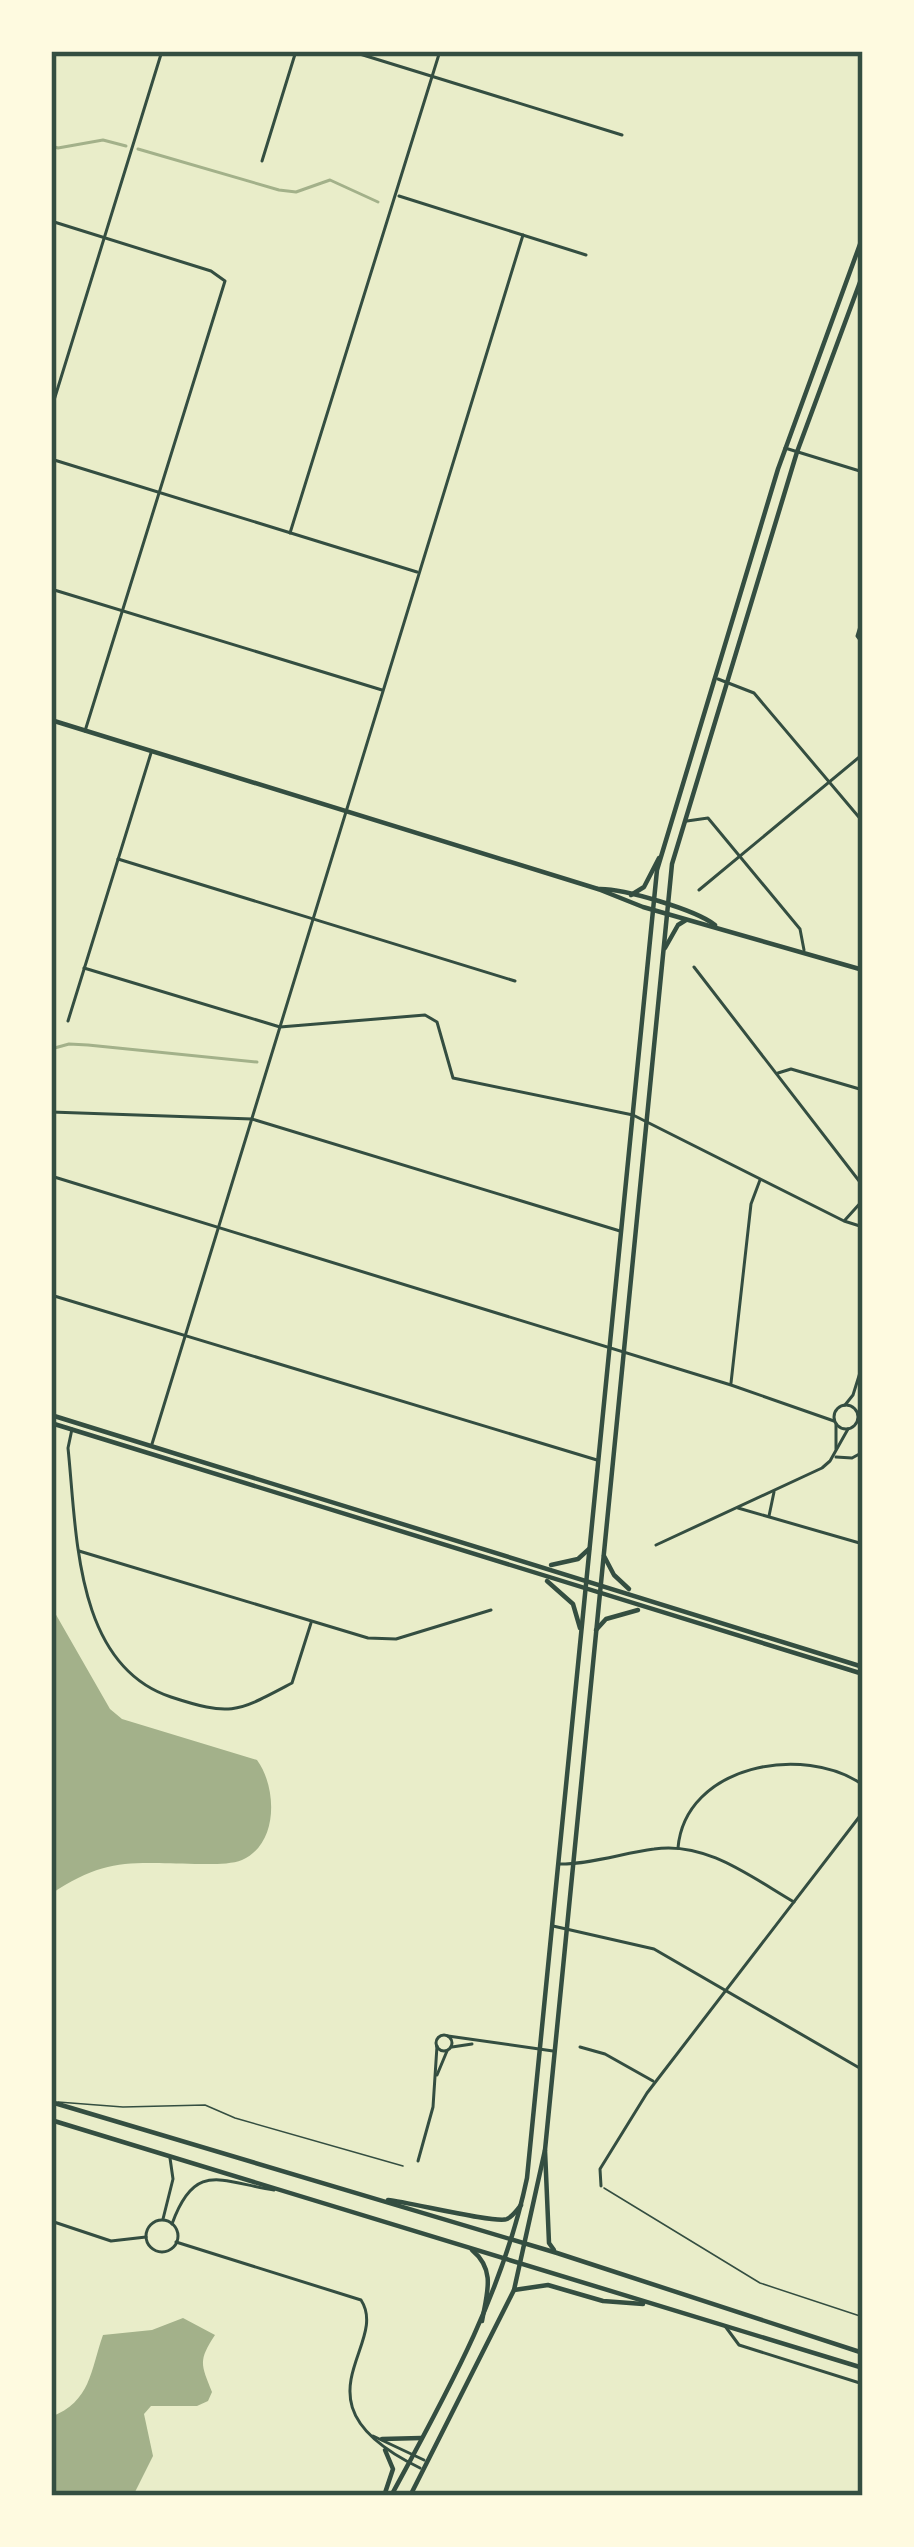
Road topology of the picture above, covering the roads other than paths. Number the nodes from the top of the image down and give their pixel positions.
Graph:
1 (162, 51) edge
2 (296, 51) edge
3 (350, 51) edge
4 (440, 51) edge
5 (432, 76) junction
6 (622, 135) dead end
7 (262, 160) dead end
8 (395, 195) junction
9 (51, 221) edge
10 (523, 236) junction
11 (863, 236) edge
12 (104, 238) junction
13 (586, 254) dead end
14 (863, 274) edge
15 (51, 410) edge
16 (785, 448) junction
17 (797, 452) junction
18 (51, 459) edge
19 (863, 472) edge
20 (160, 493) junction
21 (290, 532) junction
22 (419, 572) junction
23 (51, 589) edge
24 (123, 611) junction
25 (863, 617) edge
26 (863, 644) edge
27 (714, 678) junction
28 (726, 681) junction
29 (384, 690) junction
30 (51, 720) edge
31 (86, 731) junction
32 (152, 751) junction
33 (863, 754) edge
34 (830, 782) junction
35 (346, 811) junction
36 (683, 822) junction
37 (863, 822) edge
38 (660, 857) junction
39 (740, 857) junction
40 (118, 859) junction
41 (598, 889) junction
42 (700, 890) dead end
43 (631, 896) junction
44 (655, 906) junction
45 (667, 910) junction
46 (313, 920) junction
47 (686, 920) junction
48 (715, 925) junction
49 (804, 952) junction
50 (662, 953) junction
51 (694, 967) dead end
52 (84, 968) junction
53 (863, 970) edge
54 (514, 982) dead end
55 (68, 1021) dead end
56 (280, 1027) junction
57 (778, 1073) junction
58 (863, 1090) edge
59 (51, 1112) edge
60 (633, 1115) junction
61 (252, 1119) junction
62 (645, 1124) junction
63 (51, 1176) edge
64 (760, 1180) junction
65 (863, 1186) edge
66 (863, 1200) edge
67 (844, 1221) junction
68 (863, 1227) edge
69 (218, 1228) junction
70 (622, 1231) junction
71 (51, 1295) edge
72 (185, 1336) junction
73 (609, 1348) junction
74 (621, 1352) junction
75 (863, 1363) edge
76 (731, 1385) junction
77 (854, 1395) junction
78 (845, 1406) junction
79 (837, 1409) junction
80 (821, 1413) junction
81 (856, 1413) junction
82 (51, 1419) edge
83 (863, 1421) edge
84 (835, 1422) junction
85 (73, 1425) junction
86 (850, 1428) junction
87 (863, 1428) edge
88 (151, 1450) junction
89 (863, 1453) edge
90 (834, 1454) junction
91 (599, 1461) junction
92 (774, 1490) junction
93 (737, 1508) junction
94 (769, 1516) junction
95 (863, 1544) edge
96 (656, 1545) dead end
97 (591, 1546) junction
98 (79, 1550) junction
99 (602, 1550) junction
100 (546, 1566) junction
101 (540, 1577) junction
102 (588, 1579) junction
103 (599, 1582) junction
104 (587, 1592) junction
105 (632, 1592) junction
106 (598, 1595) junction
107 (644, 1609) junction
108 (491, 1610) dead end
109 (311, 1623) junction
110 (595, 1633) junction
111 (581, 1634) junction
112 (863, 1670) edge
113 (863, 1785) edge
114 (863, 1812) edge
115 (678, 1848) junction
116 (559, 1864) junction
117 (573, 1864) junction
118 (795, 1903) junction
119 (553, 1926) junction
120 (567, 1928) junction
121 (727, 1990) junction
122 (448, 2036) junction
123 (480, 2043) junction
124 (437, 2045) junction
125 (580, 2047) dead end
126 (449, 2049) junction
127 (541, 2050) junction
128 (554, 2051) junction
129 (863, 2070) edge
130 (436, 2077) junction
131 (655, 2082) junction
132 (51, 2101) edge
133 (51, 2120) edge
134 (545, 2150) junction
135 (166, 2153) junction
136 (418, 2161) dead end
137 (404, 2166) dead end
138 (601, 2186) joint
139 (294, 2193) junction
140 (370, 2198) junction
141 (521, 2205) junction
142 (162, 2220) junction
143 (51, 2221) edge
144 (172, 2224) junction
145 (146, 2236) junction
146 (512, 2240) junction
147 (176, 2242) junction
148 (527, 2244) junction
149 (468, 2247) junction
150 (556, 2253) junction
151 (506, 2259) junction
152 (523, 2264) junction
153 (514, 2290) junction
154 (655, 2305) junction
155 (863, 2317) edge
156 (482, 2321) junction
157 (725, 2325) junction
158 (863, 2353) edge
159 (863, 2368) edge
160 (863, 2384) edge
161 (371, 2435) junction
162 (422, 2438) junction
163 (382, 2439) junction
164 (386, 2450) junction
165 (413, 2455) junction
166 (428, 2462) junction
167 (409, 2463) junction
168 (423, 2470) junction
169 (388, 2496) edge
170 (410, 2496) edge

1 - 12 street
2 - 7 street
3 - 5 street
4 - 5 street
5 - 6 street
5 - 8 street
8 - 10 street
8 - 21 street
9 - 12 street
10 - 13 street
10 - 22 street
11 - 16 main road
12 - 15 street
12 - 20 street
14 - 17 main road
16 - 17 street
16 - 27 main road
17 - 19 street
17 - 28 main road
18 - 20 street
20 - 21 street
20 - 24 street
21 - 22 street
22 - 29 street
23 - 24 street
24 - 29 street
24 - 31 street
25 - 26 street
27 - 28 street
27 - 38 main road
28 - 34 street
28 - 36 main road
29 - 35 street
30 - 31 main road
31 - 32 main road
32 - 35 main road
32 - 40 street
33 - 34 street
34 - 37 street
34 - 39 street
35 - 41 main road
35 - 46 street
36 - 39 street
36 - 45 main road
38 - 43 main road
38 - 44 main road
39 - 42 street
39 - 49 street
40 - 46 street
40 - 52 street
41 - 43 main road
41 - 44 main road
43 - 44 main road
44 - 45 main road
44 - 60 main road
45 - 47 main road
45 - 48 main road
45 - 50 main road
46 - 54 street
46 - 56 street
47 - 48 main road
47 - 50 main road
48 - 49 main road
49 - 53 main road
50 - 62 main road
51 - 57 street
52 - 55 street
52 - 56 street
56 - 60 street
56 - 61 street
57 - 58 street
57 - 65 street
59 - 61 street
60 - 62 street
60 - 70 main road
61 - 69 street
61 - 70 street
62 - 64 street
62 - 74 main road
63 - 69 street
64 - 67 street
64 - 76 street
66 - 67 street
67 - 68 street
69 - 72 street
69 - 73 street
70 - 73 main road
71 - 72 street
72 - 88 street
72 - 91 street
73 - 74 street
73 - 91 main road
74 - 76 street
74 - 99 main road
75 - 77 street
76 - 80 street
77 - 78 street
77 - 81 street
78 - 79 street
78 - 81 street
79 - 80 street
79 - 84 street
80 - 84 street
81 - 83 street
81 - 86 street
82 - 85 main road
84 - 86 street
84 - 90 street
85 - 88 main road
85 - 98 street
86 - 87 street
86 - 90 street
88 - 100 main road
88 - 101 main road
89 - 90 street
90 - 92 street
91 - 97 main road
92 - 93 street
92 - 94 street
93 - 94 street
93 - 96 street
94 - 95 street
97 - 100 main road
97 - 102 main road
98 - 109 street
98 - 109 street
99 - 103 main road
99 - 105 main road
100 - 102 main road
101 - 104 main road
101 - 111 main road
102 - 103 main road
102 - 104 main road
103 - 105 main road
103 - 106 main road
104 - 106 main road
104 - 111 main road
105 - 112 main road
106 - 107 main road
106 - 110 main road
107 - 110 main road
107 - 112 main road
108 - 109 street
110 - 117 main road
111 - 116 main road
113 - 115 street
114 - 118 street
115 - 117 street
115 - 118 street
116 - 117 street
116 - 119 main road
117 - 120 main road
118 - 121 street
119 - 120 street
119 - 127 main road
120 - 121 street
120 - 128 main road
121 - 129 street
121 - 131 street
122 - 123 street
122 - 124 street
122 - 126 street
123 - 126 street
123 - 127 street
124 - 126 street
124 - 130 street
125 - 131 street
126 - 130 street
127 - 128 street
127 - 141 main road
128 - 134 main road
130 - 136 street
131 - 138 street
132 - 137 lane
132 - 140 main road
133 - 135 main road
134 - 148 main road
134 - 150 main road
135 - 139 main road
135 - 142 street
138 - 155 lane
139 - 144 street
139 - 149 main road
140 - 141 main road
140 - 146 main road
141 - 146 main road
142 - 144 street
142 - 145 street
143 - 145 street
144 - 147 street
145 - 147 street
146 - 148 main road
146 - 151 main road
147 - 161 street
148 - 150 main road
148 - 152 main road
149 - 151 main road
149 - 156 main road
150 - 158 main road
151 - 152 main road
151 - 156 main road
152 - 153 main road
152 - 154 main road
153 - 154 main road
153 - 166 main road
154 - 157 main road
156 - 162 main road
157 - 159 main road
157 - 160 street
161 - 163 street
161 - 164 street
162 - 163 main road
162 - 165 main road
163 - 165 street
164 - 167 street
164 - 169 main road
165 - 166 street
165 - 167 main road
166 - 168 main road
167 - 168 street
167 - 169 main road
168 - 170 main road

